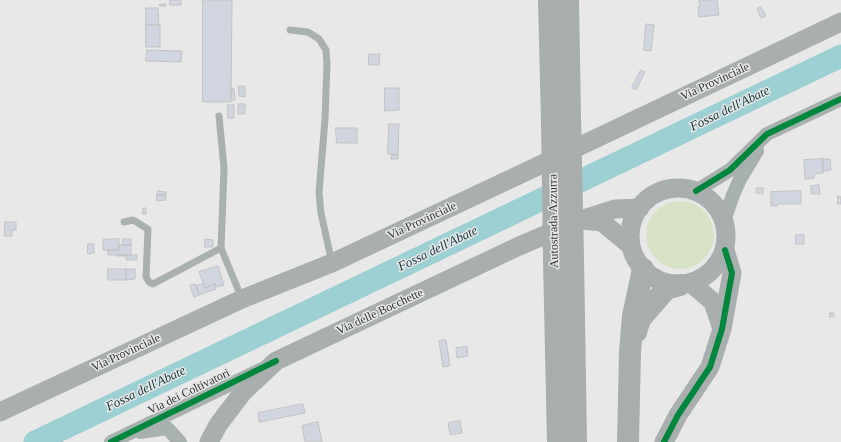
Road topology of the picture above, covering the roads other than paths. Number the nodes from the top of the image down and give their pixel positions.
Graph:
1 (549, 0) edge
2 (568, 0) edge
3 (841, 22) edge
4 (290, 30) dead end
5 (841, 99) edge
6 (219, 116) dead end
7 (561, 118) junction
8 (767, 134) junction
9 (696, 192) junction
10 (640, 208) junction
11 (580, 220) junction
12 (724, 221) junction
13 (124, 222) dead end
14 (631, 246) junction
15 (221, 248) junction
16 (725, 250) junction
17 (564, 259) junction
18 (332, 263) junction
19 (643, 269) junction
20 (685, 284) junction
21 (242, 299) junction
22 (722, 329) junction
23 (630, 352) junction
24 (276, 362) junction
25 (0, 412) edge
26 (128, 433) junction
27 (111, 442) edge
28 (180, 442) edge
29 (209, 442) edge
30 (558, 442) edge
31 (576, 442) edge
32 (628, 442) edge
33 (664, 442) edge

1 - 7 highway, Autostrada Azzurra
2 - 7 highway, Autostrada Azzurra
3 - 18 main road, Via Provinciale
4 - 18 lane
5 - 8 street
6 - 15 lane
7 - 17 highway, Autostrada Azzurra, bridge
8 - 9 street
8 - 12 street
9 - 10 main road
9 - 12 main road
10 - 11 main road, Via delle Bocchette
10 - 14 main road
11 - 14 main road
11 - 24 main road, Via delle Bocchette
12 - 16 main road
13 - 15 lane
14 - 19 main road
15 - 21 lane
16 - 20 main road
16 - 22 main road
17 - 30 highway, Autostrada Azzurra
17 - 31 highway, Autostrada Azzurra
18 - 21 main road, Via Provinciale
19 - 20 main road
19 - 23 highway
20 - 22 main road
20 - 23 highway
21 - 25 main road, Via Provinciale
22 - 33 main road
23 - 32 highway
24 - 26 street, Via dei Coltivatori
24 - 29 main road, Via delle Bocchette
26 - 27 street, Via dei Coltivatori
26 - 28 street

